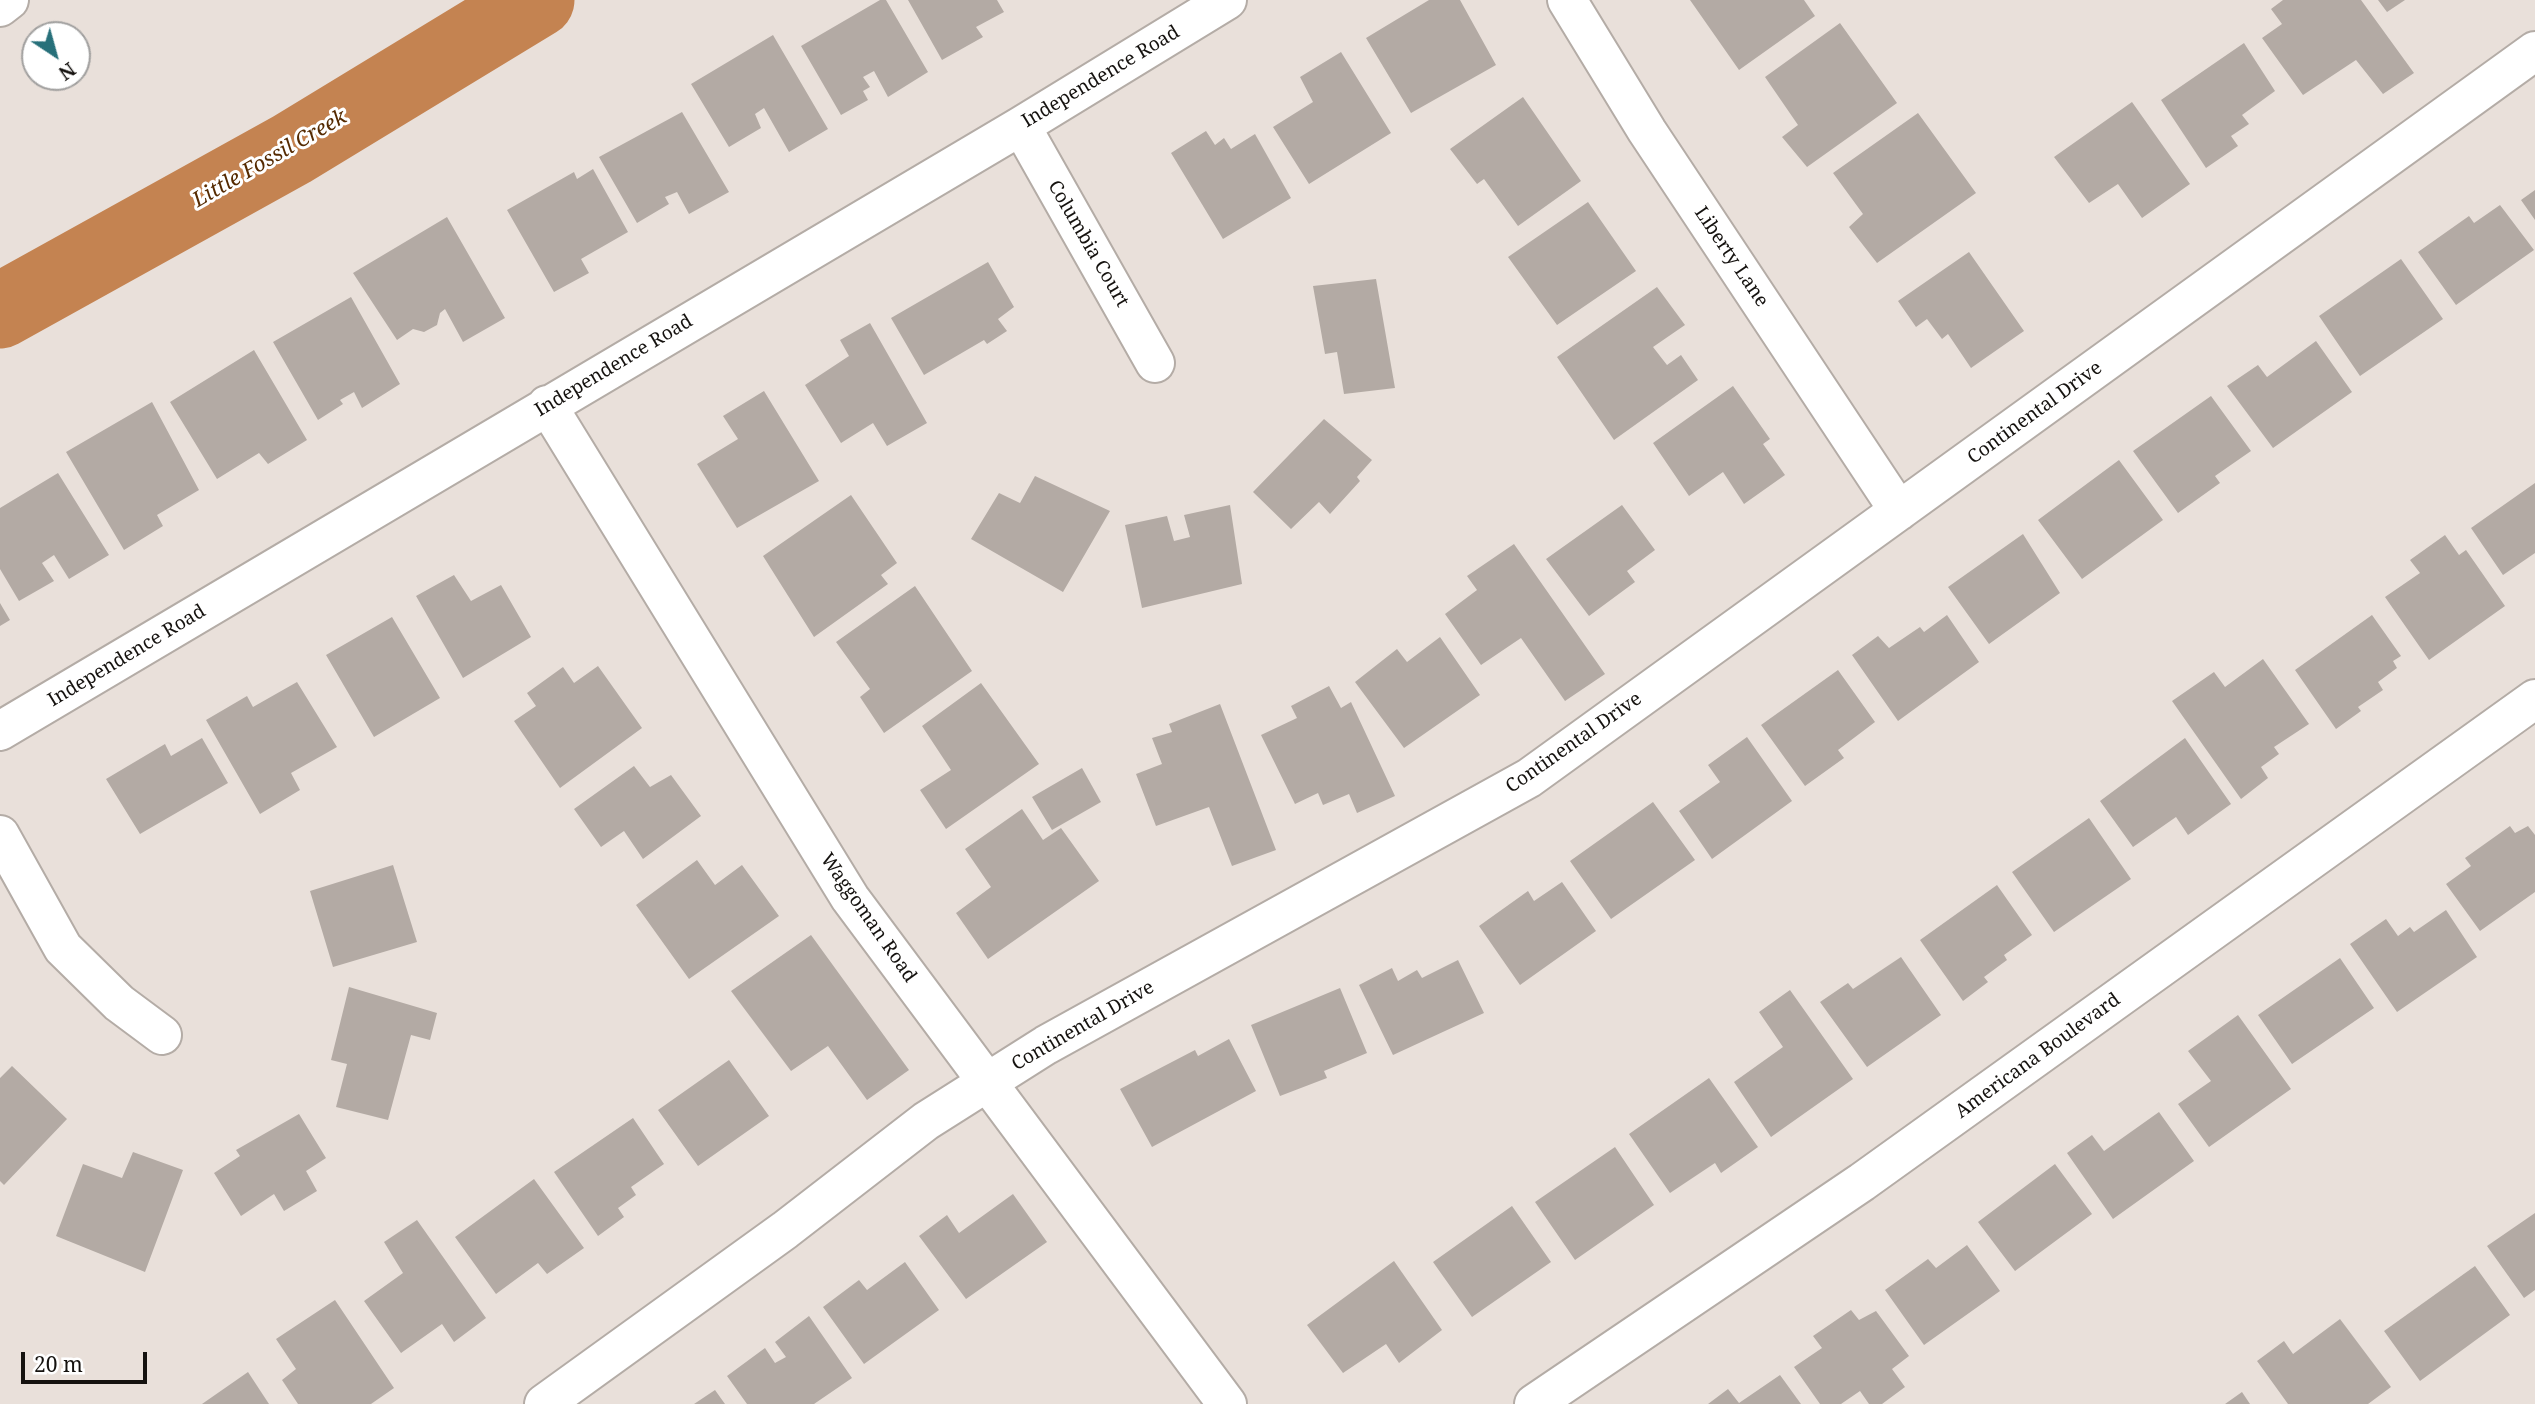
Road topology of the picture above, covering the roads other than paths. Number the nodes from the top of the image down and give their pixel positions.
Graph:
1 (9, 0) edge
2 (1227, 0) edge
3 (1567, 0) edge
4 (0, 7) edge
5 (2535, 51) edge
6 (1021, 126) junction
7 (1155, 363) dead end
8 (547, 405) junction
9 (1899, 511) junction
10 (2535, 699) edge
11 (0, 731) edge
12 (0, 835) edge
13 (162, 1035) dead end
14 (987, 1082) junction
15 (544, 1404) edge
16 (1227, 1404) edge
17 (1534, 1404) edge

1 - 4 street
2 - 6 street, Independence Road
3 - 9 street, Liberty Lane
5 - 9 street, Continental Drive
6 - 7 street, Columbia Court
6 - 8 street, Independence Road
8 - 11 street, Independence Road
8 - 14 street, Waggoman Road
9 - 14 street, Continental Drive
10 - 17 street, Americana Boulevard
12 - 13 street
14 - 15 street, Continental Drive
14 - 16 street, Waggoman Road

